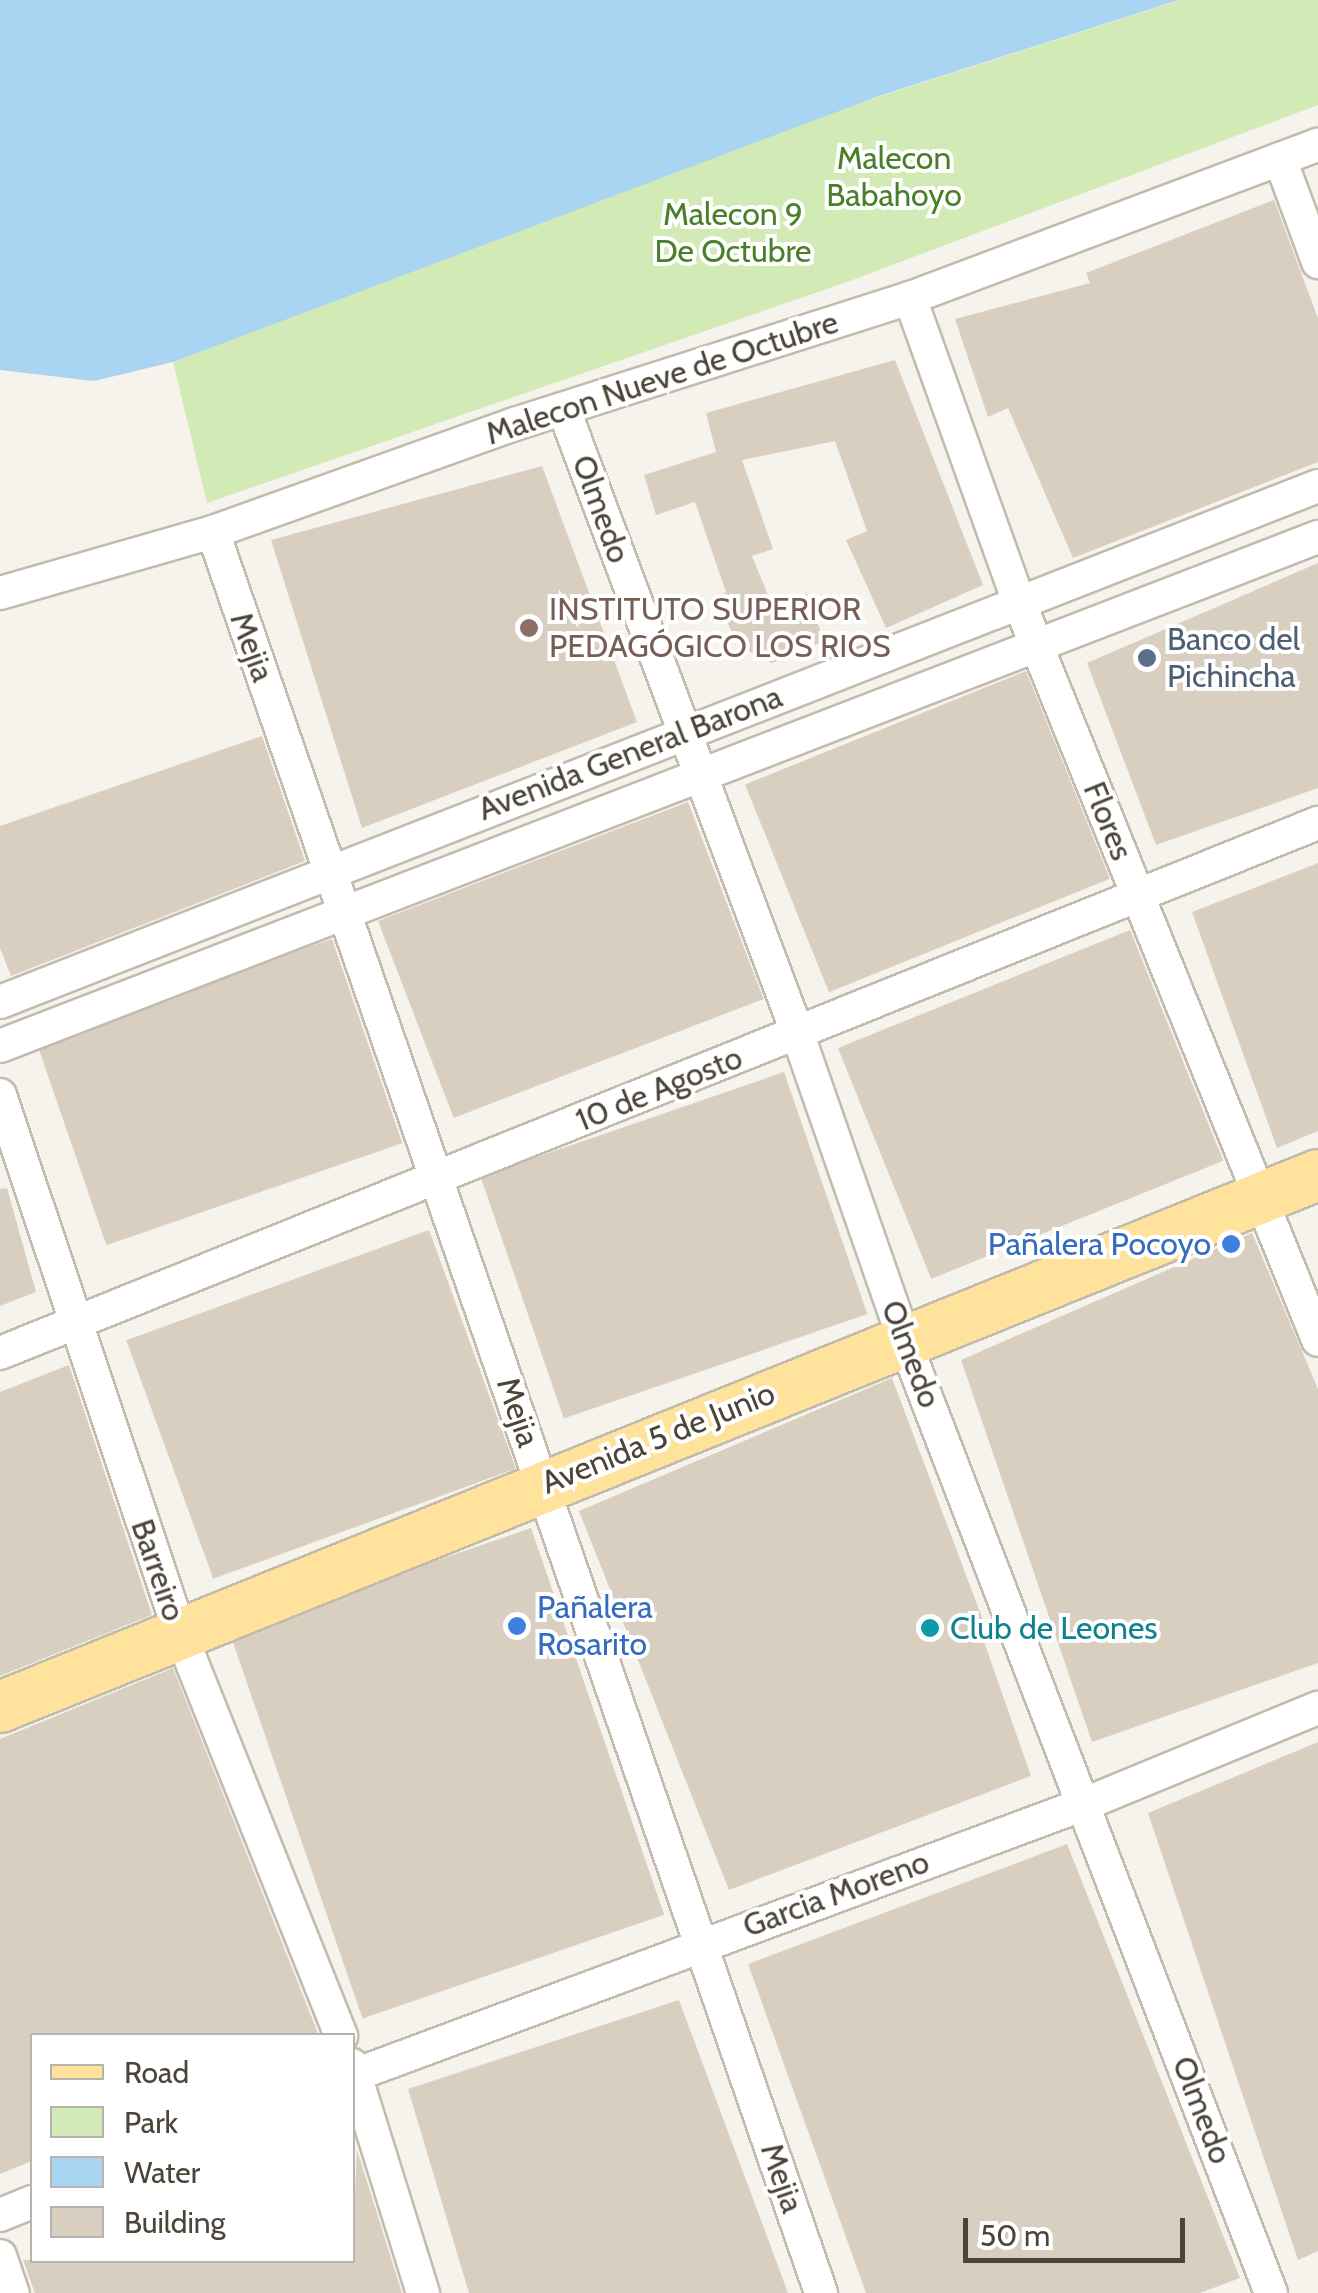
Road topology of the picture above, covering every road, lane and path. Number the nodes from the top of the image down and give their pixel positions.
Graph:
1 (1318, 145) edge
2 (1280, 159) junction
3 (1318, 262) edge
4 (910, 298) junction
5 (564, 410) junction
6 (1318, 486) edge
7 (213, 532) junction
8 (1318, 538) edge
9 (0, 593) edge
10 (1019, 602) junction
11 (1036, 646) junction
12 (684, 732) junction
13 (700, 774) junction
14 (1318, 823) edge
15 (332, 869) junction
16 (1137, 893) junction
17 (346, 909) junction
18 (0, 1002) edge
19 (797, 1032) junction
20 (0, 1046) edge
21 (0, 1095) edge
22 (1318, 1175) edge
23 (439, 1180) junction
24 (1260, 1198) junction
25 (72, 1325) junction
26 (904, 1340) junction
27 (1318, 1340) edge
28 (0, 1353) edge
29 (543, 1484) junction
30 (180, 1633) junction
31 (0, 1707) edge
32 (1318, 1708) edge
33 (1087, 1803) junction
34 (701, 1943) junction
35 (340, 2033) edge
36 (355, 2072) edge
37 (355, 2075) edge
38 (30, 2203) edge
39 (0, 2215) edge
40 (0, 2256) edge
41 (12, 2293) edge
42 (424, 2293) edge
43 (822, 2293) edge
44 (1271, 2293) edge

1 - 2 street, Malecon Nueve de Octubre
2 - 3 street
2 - 4 street, Malecon Nueve de Octubre
4 - 5 street, Malecon Nueve de Octubre
4 - 10 street, Flores
5 - 7 street, Malecon Nueve de Octubre
5 - 12 street, Olmedo
6 - 10 street, Avenida General Barona
7 - 9 street, Malecon Nueve de Octubre
7 - 15 street, Mejia
8 - 11 street, Avenida General Barona
10 - 11 street, Flores
10 - 12 street, Avenida General Barona
11 - 13 street, Avenida General Barona
11 - 16 street, Flores
12 - 13 street, Olmedo
12 - 15 street, Avenida General Barona
13 - 17 street, Avenida General Barona
13 - 19 street, Olmedo
14 - 16 street, 10 de Agosto
15 - 17 street, Mejia
15 - 18 street, Avenida General Barona
16 - 19 street, 10 de Agosto
16 - 24 street, Flores
17 - 20 street, Avenida General Barona
17 - 23 street, Mejia
19 - 23 street, 10 de Agosto
19 - 26 street, Olmedo
21 - 25 street, Barreiro
22 - 24 main road, Avenida 5 de Junio
23 - 25 street, 10 de Agosto
23 - 29 street, Mejia
24 - 26 main road, Avenida 5 de Junio
24 - 27 street, Flores
25 - 28 street, 10 de Agosto
25 - 30 street, Barreiro
26 - 29 main road, Avenida 5 de Junio
26 - 33 street, Olmedo
29 - 30 main road, Avenida 5 de Junio
29 - 34 street, Mejia
30 - 31 main road, Avenida 5 de Junio
30 - 35 street, Barreiro
32 - 33 street, Garcia Moreno
33 - 34 street, Garcia Moreno
33 - 44 street, Olmedo
34 - 36 street, Garcia Moreno
34 - 43 street, Mejia
37 - 42 street
38 - 39 street
40 - 41 street

